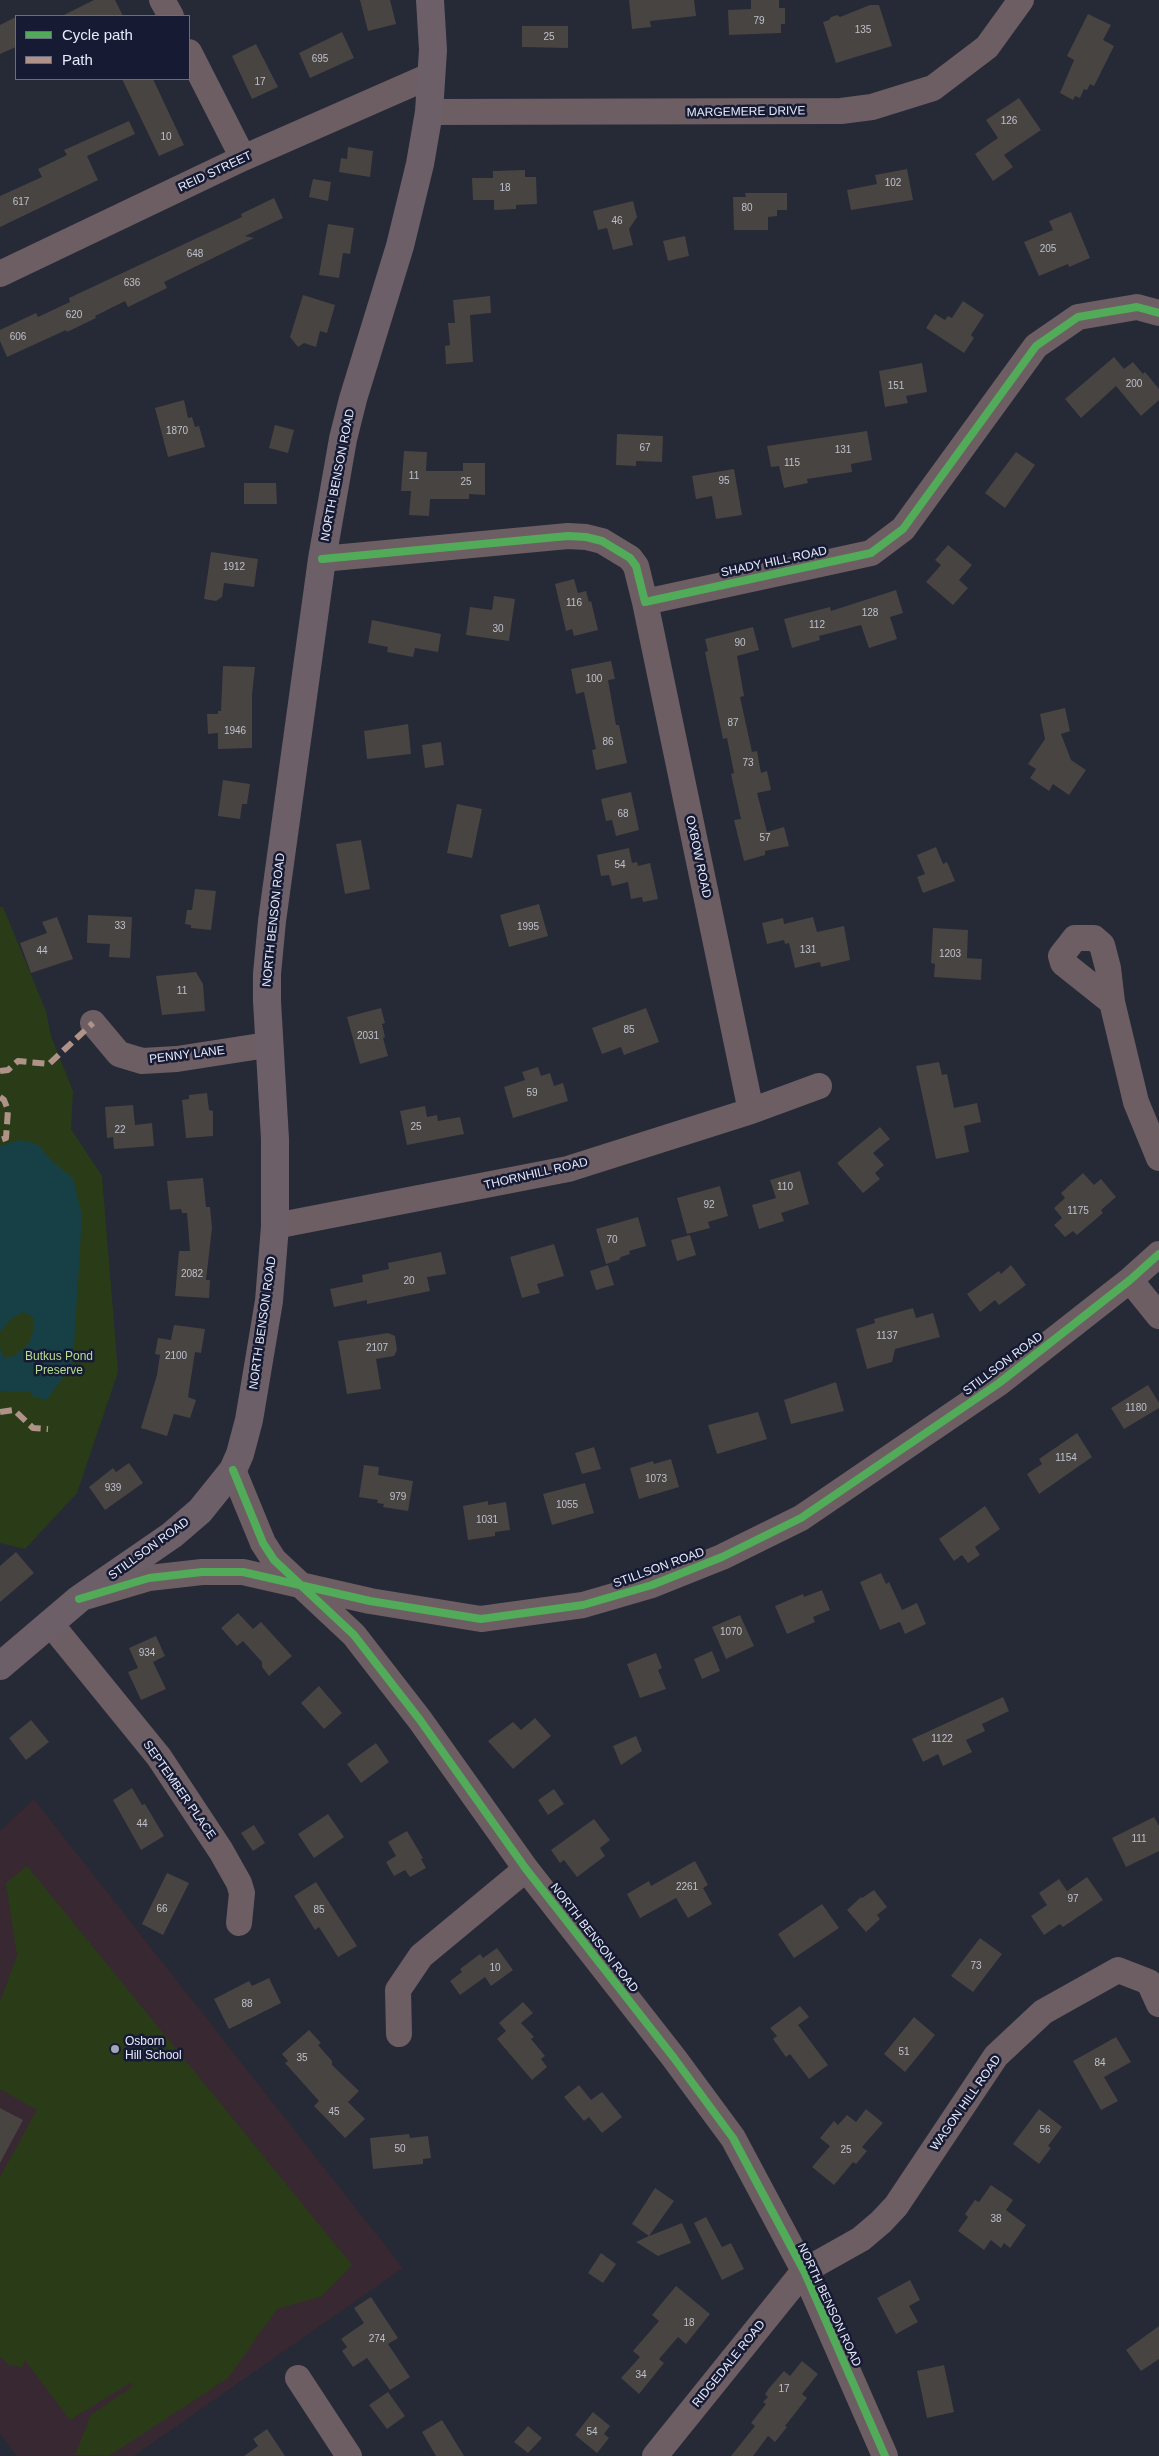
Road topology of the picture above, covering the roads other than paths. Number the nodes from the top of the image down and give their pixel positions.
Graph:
1 (162, 0) edge
2 (430, 0) edge
3 (1021, 0) edge
4 (170, 15) edge
5 (190, 54) edge
6 (432, 75) junction
7 (429, 112) junction
8 (243, 158) junction
9 (0, 274) edge
10 (1159, 314) edge
11 (322, 559) junction
12 (645, 602) junction
13 (1112, 1002) dead end
14 (92, 1023) dead end
15 (267, 1044) junction
16 (819, 1086) dead end
17 (751, 1111) junction
18 (1159, 1158) edge
19 (275, 1226) junction
20 (1159, 1254) edge
21 (1130, 1280) junction
22 (1159, 1316) edge
23 (233, 1470) junction
24 (301, 1584) junction
25 (79, 1599) junction
26 (50, 1622) junction
27 (0, 1666) edge
28 (526, 1869) junction
29 (239, 1923) dead end
30 (1154, 1993) edge
31 (400, 2034) dead end
32 (804, 2271) junction
33 (298, 2378) dead end
34 (349, 2456) edge
35 (654, 2456) edge
36 (885, 2456) edge

1 - 4 street
2 - 6 main road, NORTH BENSON ROAD
3 - 7 street, MARGEMERE DRIVE
5 - 8 street
6 - 7 main road, NORTH BENSON ROAD
6 - 8 street, REID STREET
7 - 11 main road, NORTH BENSON ROAD
8 - 9 street, REID STREET
10 - 12 street, SHADY HILL ROAD
11 - 12 street
11 - 15 main road, NORTH BENSON ROAD
12 - 17 street, OXBOW ROAD
13 - 18 street
14 - 15 street, PENNY LANE
15 - 19 main road, NORTH BENSON ROAD
16 - 17 street, THORNHILL ROAD
17 - 19 street, THORNHILL ROAD
19 - 23 main road, NORTH BENSON ROAD
20 - 21 street, STILLSON ROAD
21 - 22 street
21 - 24 street, STILLSON ROAD
23 - 24 street, NORTH BENSON ROAD
23 - 25 main road, STILLSON ROAD
24 - 25 street, STILLSON ROAD
24 - 28 street, NORTH BENSON ROAD
25 - 26 main road, STILLSON ROAD
26 - 27 main road, STILLSON ROAD
26 - 29 street, SEPTEMBER PLACE
28 - 31 street
28 - 32 street, NORTH BENSON ROAD
30 - 32 street, WAGON HILL ROAD
32 - 35 street, RIDGEDALE ROAD
32 - 36 street, NORTH BENSON ROAD
33 - 34 street

